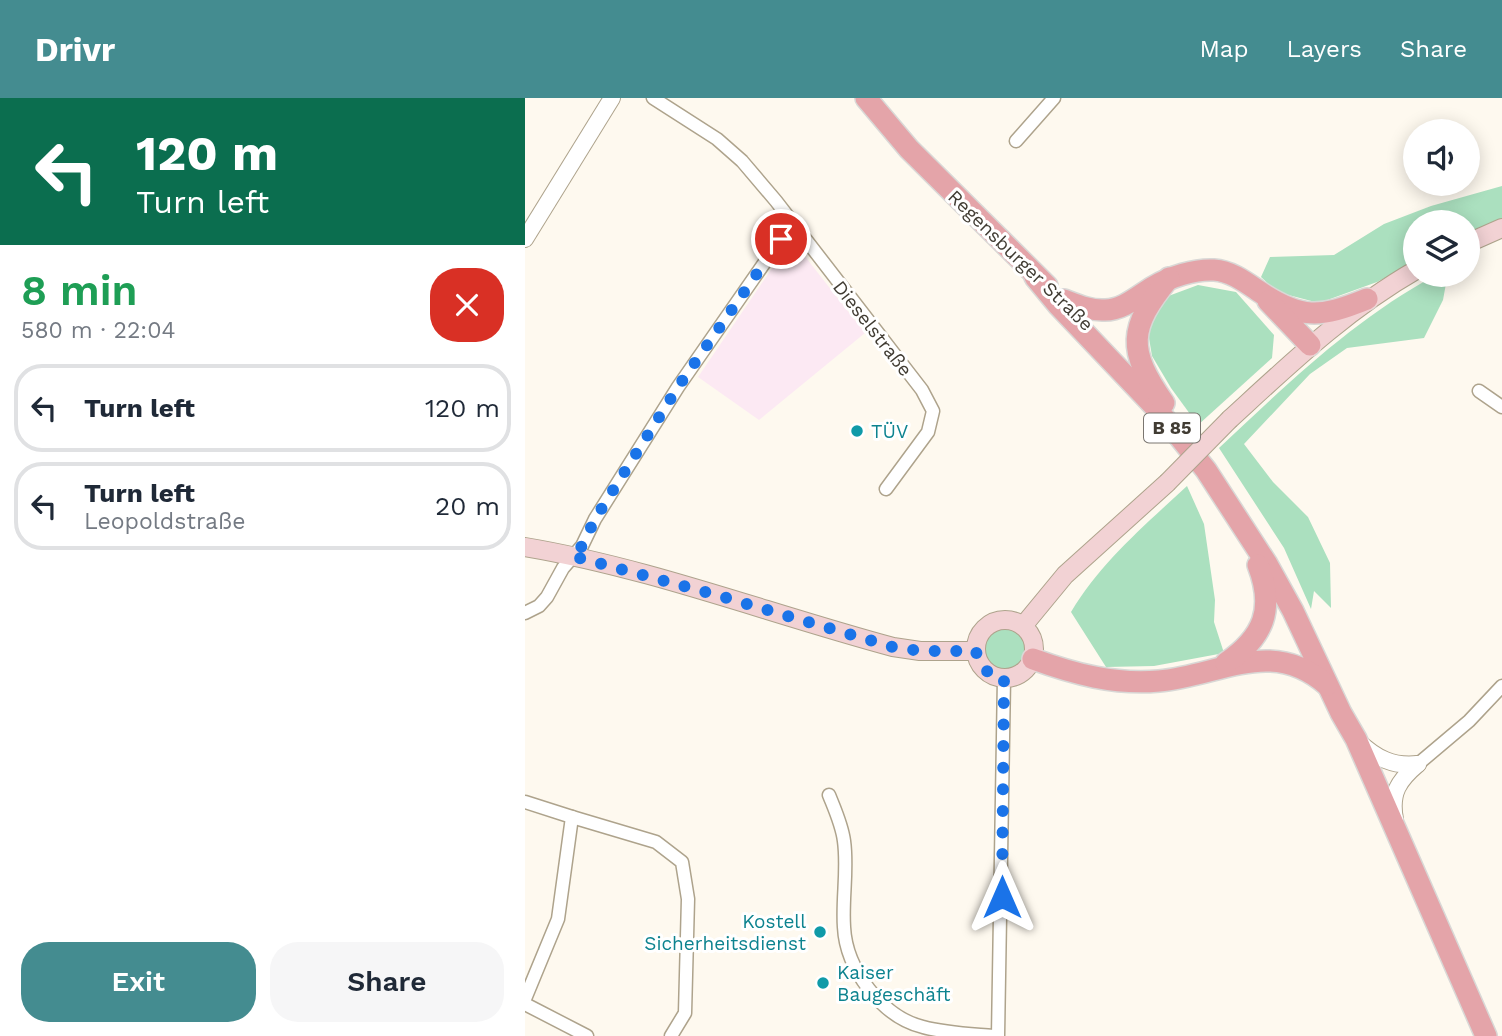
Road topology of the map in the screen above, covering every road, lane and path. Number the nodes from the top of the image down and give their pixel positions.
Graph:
1 (612, 98) edge
2 (653, 98) edge
3 (866, 98) edge
4 (1054, 98) edge
5 (1016, 141) dead end
6 (794, 226) junction
7 (1502, 228) edge
8 (1480, 238) edge
9 (525, 239) edge
10 (1035, 277) junction
11 (1169, 278) junction
12 (1403, 278) edge
13 (1260, 292) junction
14 (1367, 299) junction
15 (1064, 300) junction
16 (1310, 345) junction
17 (1479, 391) dead end
18 (1502, 407) edge
19 (1177, 421) junction
20 (886, 489) dead end
21 (1239, 519) junction
22 (525, 547) edge
23 (572, 556) junction
24 (525, 613) edge
25 (1023, 626) junction
26 (976, 651) junction
27 (1033, 659) junction
28 (1216, 670) junction
29 (1004, 678) junction
30 (1502, 685) edge
31 (1328, 686) junction
32 (1355, 736) junction
33 (1418, 764) junction
34 (829, 795) dead end
35 (525, 802) edge
36 (572, 817) junction
37 (1399, 836) junction
38 (525, 999) edge
39 (525, 1004) edge
40 (587, 1036) edge
41 (671, 1036) edge
42 (995, 1036) edge
43 (1486, 1036) edge

1 - 9 street
2 - 6 street, Dieselstraße
3 - 10 main road, Regensburger Straße / B 85
4 - 5 street
6 - 20 street, Dieselstraße
6 - 23 street
7 - 8 main road
10 - 15 main road, Regensburger Straße / B 85
10 - 21 main road, B 85
11 - 13 main road
11 - 15 main road
11 - 19 main road
12 - 14 main road
13 - 14 main road
13 - 16 main road
14 - 16 main road
15 - 19 main road, Regensburger Straße / B 85
16 - 25 main road, bridge
17 - 18 street
19 - 32 main road, B 85
21 - 28 main road
21 - 31 main road, B 85
22 - 23 main road
23 - 24 street
23 - 26 main road
25 - 26 main road
25 - 27 main road
26 - 29 main road
27 - 28 main road
27 - 29 main road
28 - 31 main road
29 - 42 street
30 - 33 street
31 - 32 main road, B 85
32 - 33 street
32 - 37 main road, B 85
33 - 37 street
34 - 42 street
35 - 36 street
36 - 38 street
36 - 41 street
37 - 43 main road, B 85
39 - 40 street

